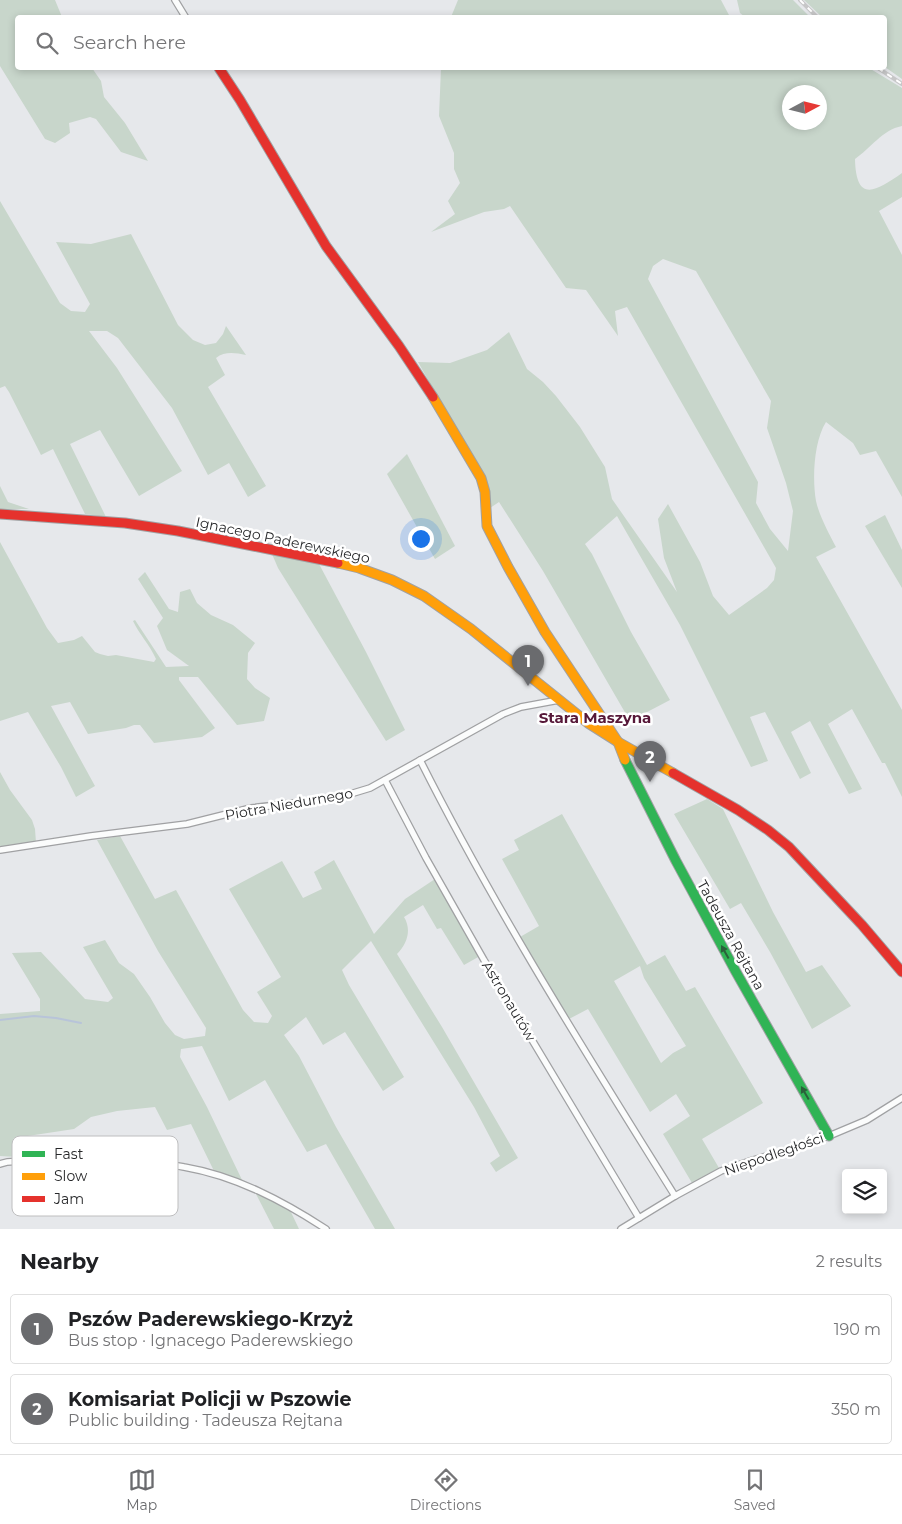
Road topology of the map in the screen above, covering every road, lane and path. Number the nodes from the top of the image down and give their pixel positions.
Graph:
1 (175, 0) edge
2 (184, 15) edge
3 (220, 70) edge
4 (0, 514) edge
5 (560, 700) junction
6 (618, 742) junction
7 (420, 760) junction
8 (385, 780) junction
9 (0, 850) edge
10 (902, 972) edge
11 (902, 1098) edge
12 (829, 1136) junction
13 (178, 1166) edge
14 (674, 1196) junction
15 (640, 1218) junction
16 (326, 1229) edge
17 (621, 1229) edge

1 - 2 street
3 - 6 street
4 - 5 street, Ignacego Paderewskiego
5 - 6 street, Ignacego Paderewskiego
5 - 7 street, Piotra Niedurnego
6 - 10 street, Ignacego Paderewskiego
12 -> 6 street, Tadeusza Rejtana
7 - 8 street, Piotra Niedurnego
7 - 14 street
8 - 9 street, Piotra Niedurnego
8 - 15 street, Astronautów
11 - 12 street, Niepodległości
12 - 14 street, Niepodległości
13 - 16 street
14 - 15 street, Niepodległości
15 - 17 street, Niepodległości

